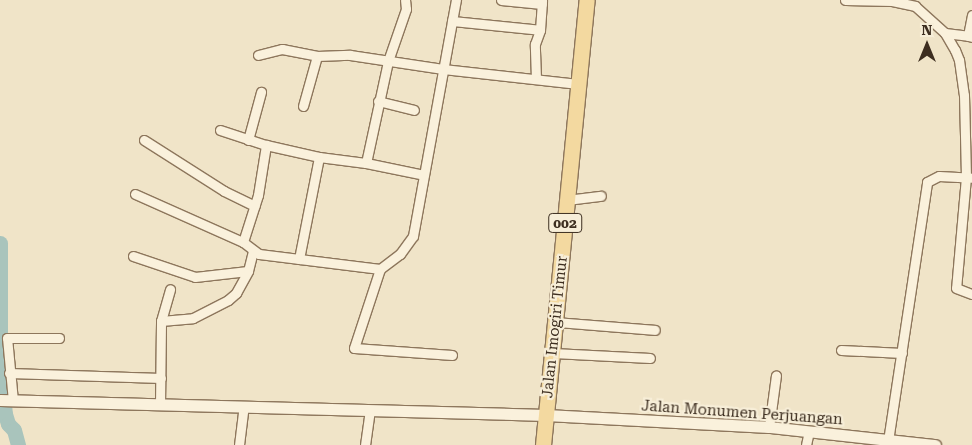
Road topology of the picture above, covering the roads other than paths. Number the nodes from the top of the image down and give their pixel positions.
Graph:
1 (405, 0) edge
2 (456, 0) edge
3 (501, 0) edge
4 (586, 0) edge
5 (845, 0) edge
6 (542, 2) edge
7 (916, 3) edge
8 (972, 15) edge
9 (452, 21) junction
10 (540, 30) junction
11 (945, 33) junction
12 (970, 36) edge
13 (258, 55) dead end
14 (317, 56) junction
15 (388, 61) junction
16 (443, 69) junction
17 (536, 79) junction
18 (578, 84) junction
19 (261, 92) dead end
20 (968, 96) edge
21 (378, 101) junction
22 (303, 106) dead end
23 (414, 110) dead end
24 (220, 130) dead end
25 (144, 140) dead end
26 (248, 140) junction
27 (266, 145) junction
28 (319, 157) junction
29 (366, 163) junction
30 (424, 175) junction
31 (969, 177) edge
32 (136, 194) dead end
33 (601, 196) dead end
34 (567, 200) junction
35 (254, 206) junction
36 (243, 242) junction
37 (253, 251) junction
38 (133, 256) dead end
39 (299, 258) junction
40 (380, 269) junction
41 (248, 271) junction
42 (170, 289) dead end
43 (972, 294) edge
44 (161, 321) junction
45 (556, 322) junction
46 (655, 330) dead end
47 (59, 338) dead end
48 (841, 350) dead end
49 (553, 353) junction
50 (902, 353) junction
51 (452, 355) dead end
52 (650, 358) dead end
53 (9, 375) junction
54 (776, 375) dead end
55 (161, 378) junction
56 (9, 400) edge
57 (160, 405) junction
58 (244, 407) junction
59 (370, 410) junction
60 (546, 416) junction
61 (768, 427) junction
62 (809, 432) junction
63 (888, 441) junction
64 (239, 445) edge
65 (365, 445) edge
66 (543, 445) edge
67 (806, 445) edge
68 (935, 445) edge

1 - 15 street
2 - 9 street
3 - 6 street
4 - 18 main road, Jalan Imogiri Timur / 002
5 - 7 street
6 - 10 street
7 - 11 street
8 - 12 street
9 - 10 street
9 - 16 street
10 - 17 street
11 - 12 street
11 - 20 street
13 - 14 street
14 - 15 street
14 - 22 street
15 - 16 street
15 - 21 street
16 - 17 street
16 - 30 street
17 - 18 street
18 - 34 main road, Jalan Imogiri Timur / 002
19 - 26 street
20 - 31 street
21 - 23 street
21 - 29 street
24 - 26 street
25 - 35 street
26 - 27 street
27 - 28 street
27 - 35 street
28 - 29 street
28 - 39 street
29 - 30 street
30 - 40 street
31 - 43 street
31 - 50 street
32 - 36 street
33 - 34 street
34 - 45 main road, Jalan Imogiri Timur / 002
35 - 36 street
36 - 37 street
37 - 39 street
37 - 41 street
38 - 41 street
39 - 40 street
40 - 51 street
41 - 44 street
42 - 44 street
44 - 55 street
45 - 46 street
45 - 49 main road, Jalan Imogiri Timur / 002
47 - 53 street
48 - 50 street
49 - 52 street
49 - 60 main road, Jalan Imogiri Timur / 002
50 - 63 street
53 - 55 street
53 - 56 street
54 - 61 street
55 - 57 street
56 - 57 street, Jalan Monumen Perjuangan
57 - 58 street, Jalan Monumen Perjuangan
58 - 59 street, Jalan Monumen Perjuangan
58 - 64 street
59 - 60 street, Jalan Monumen Perjuangan
59 - 65 street
60 - 61 street, Jalan Monumen Perjuangan
60 - 66 main road, Jalan Imogiri Timur / 002
61 - 62 street, Jalan Monumen Perjuangan
62 - 63 street, Jalan Monumen Perjuangan
62 - 67 street
63 - 68 street, Jalan Monumen Perjuangan

